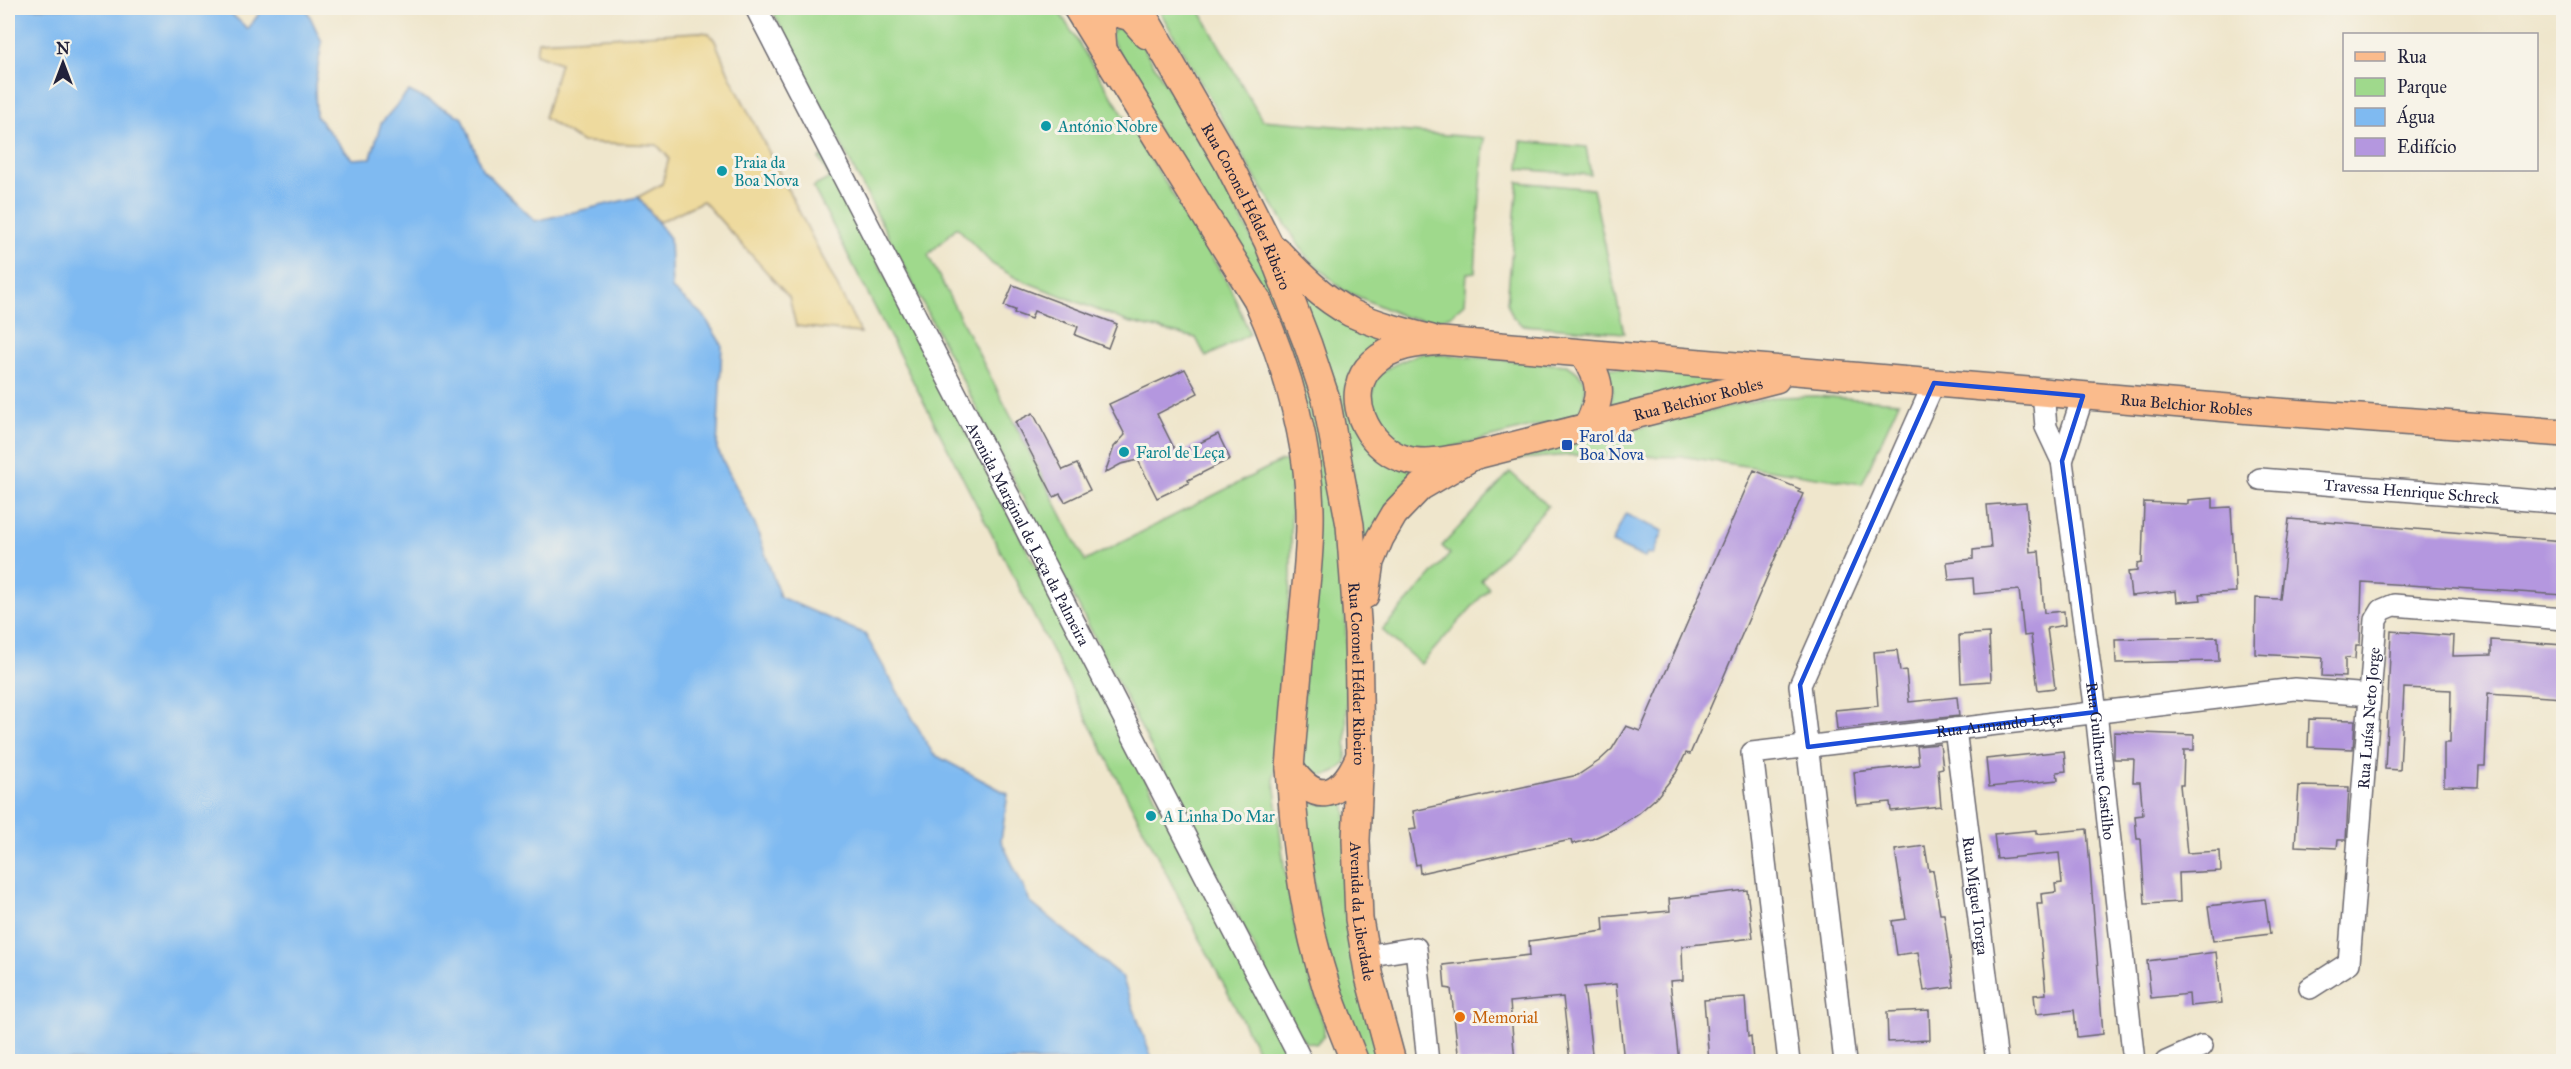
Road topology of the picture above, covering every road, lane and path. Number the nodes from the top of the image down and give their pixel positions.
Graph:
1 (756, 8) edge
2 (1077, 8) edge
3 (1138, 8) edge
4 (1103, 50) junction
5 (1165, 57) junction
6 (1268, 242) junction
7 (1442, 341) junction
8 (1584, 354) junction
9 (1810, 373) junction
10 (1934, 383) junction
11 (2043, 393) junction
12 (2083, 396) junction
13 (1588, 426) junction
14 (2564, 433) edge
15 (1473, 456) junction
16 (2062, 461) junction
17 (2260, 479) dead end
18 (2564, 503) edge
19 (2564, 619) edge
20 (1358, 634) junction
21 (2370, 695) junction
22 (2096, 712) junction
23 (1955, 729) junction
24 (1808, 747) junction
25 (1360, 756) junction
26 (1290, 768) junction
27 (1365, 956) junction
28 (2310, 988) dead end
29 (2202, 1046) dead end
30 (1302, 1062) edge
31 (1355, 1062) edge
32 (1392, 1062) edge
33 (1428, 1062) edge
34 (1789, 1062) edge
35 (1845, 1062) edge
36 (1997, 1062) edge
37 (2134, 1062) edge
38 (2166, 1062) edge

1 - 30 street, Avenida Marginal de Leça da Palmeira
2 - 4 main road, Rua Coronel Hélder Ribeiro
3 - 5 main road, Rua Coronel Hélder Ribeiro
4 - 5 main road
4 - 26 main road, Rua Coronel Hélder Ribeiro
5 - 6 main road, Rua Coronel Hélder Ribeiro
6 - 7 main road, Rua Belchior Robles
6 - 20 main road, Rua Coronel Hélder Ribeiro
7 - 8 main road, Rua Belchior Robles
7 - 15 main road, Rua Belchior Robles
8 - 9 main road, Rua Belchior Robles
8 - 13 main road
9 - 10 main road, Rua Belchior Robles
9 - 13 main road, Rua Belchior Robles
10 - 11 main road, Rua Belchior Robles
10 - 24 street
11 - 12 main road, Rua Belchior Robles
11 - 16 street, Rua Guilherme Castilho
12 - 14 main road, Rua Belchior Robles
12 - 16 street, Rua Guilherme Castilho
13 - 15 main road, Rua Belchior Robles
15 - 20 main road, Rua Belchior Robles
16 - 22 street, Rua Guilherme Castilho
17 - 18 street, Travessa Henrique Schreck
19 - 21 street, Rua Luísa Neto Jorge
20 - 25 main road, Rua Coronel Hélder Ribeiro
21 - 22 street, Rua Armando Leça
21 - 28 street, Rua Luísa Neto Jorge
22 - 23 street, Rua Armando Leça
22 - 37 street, Rua Guilherme Castilho
23 - 24 street, Rua Armando Leça
23 - 36 street, Rua Miguel Torga
24 - 34 street, Rua Armando Leça
24 - 35 street
25 - 26 main road, Rua Coronel Hélder Ribeiro
25 - 27 main road, Avenida da Liberdade
26 - 31 main road
27 - 32 main road, Avenida da Liberdade
27 - 33 street
29 - 38 street

